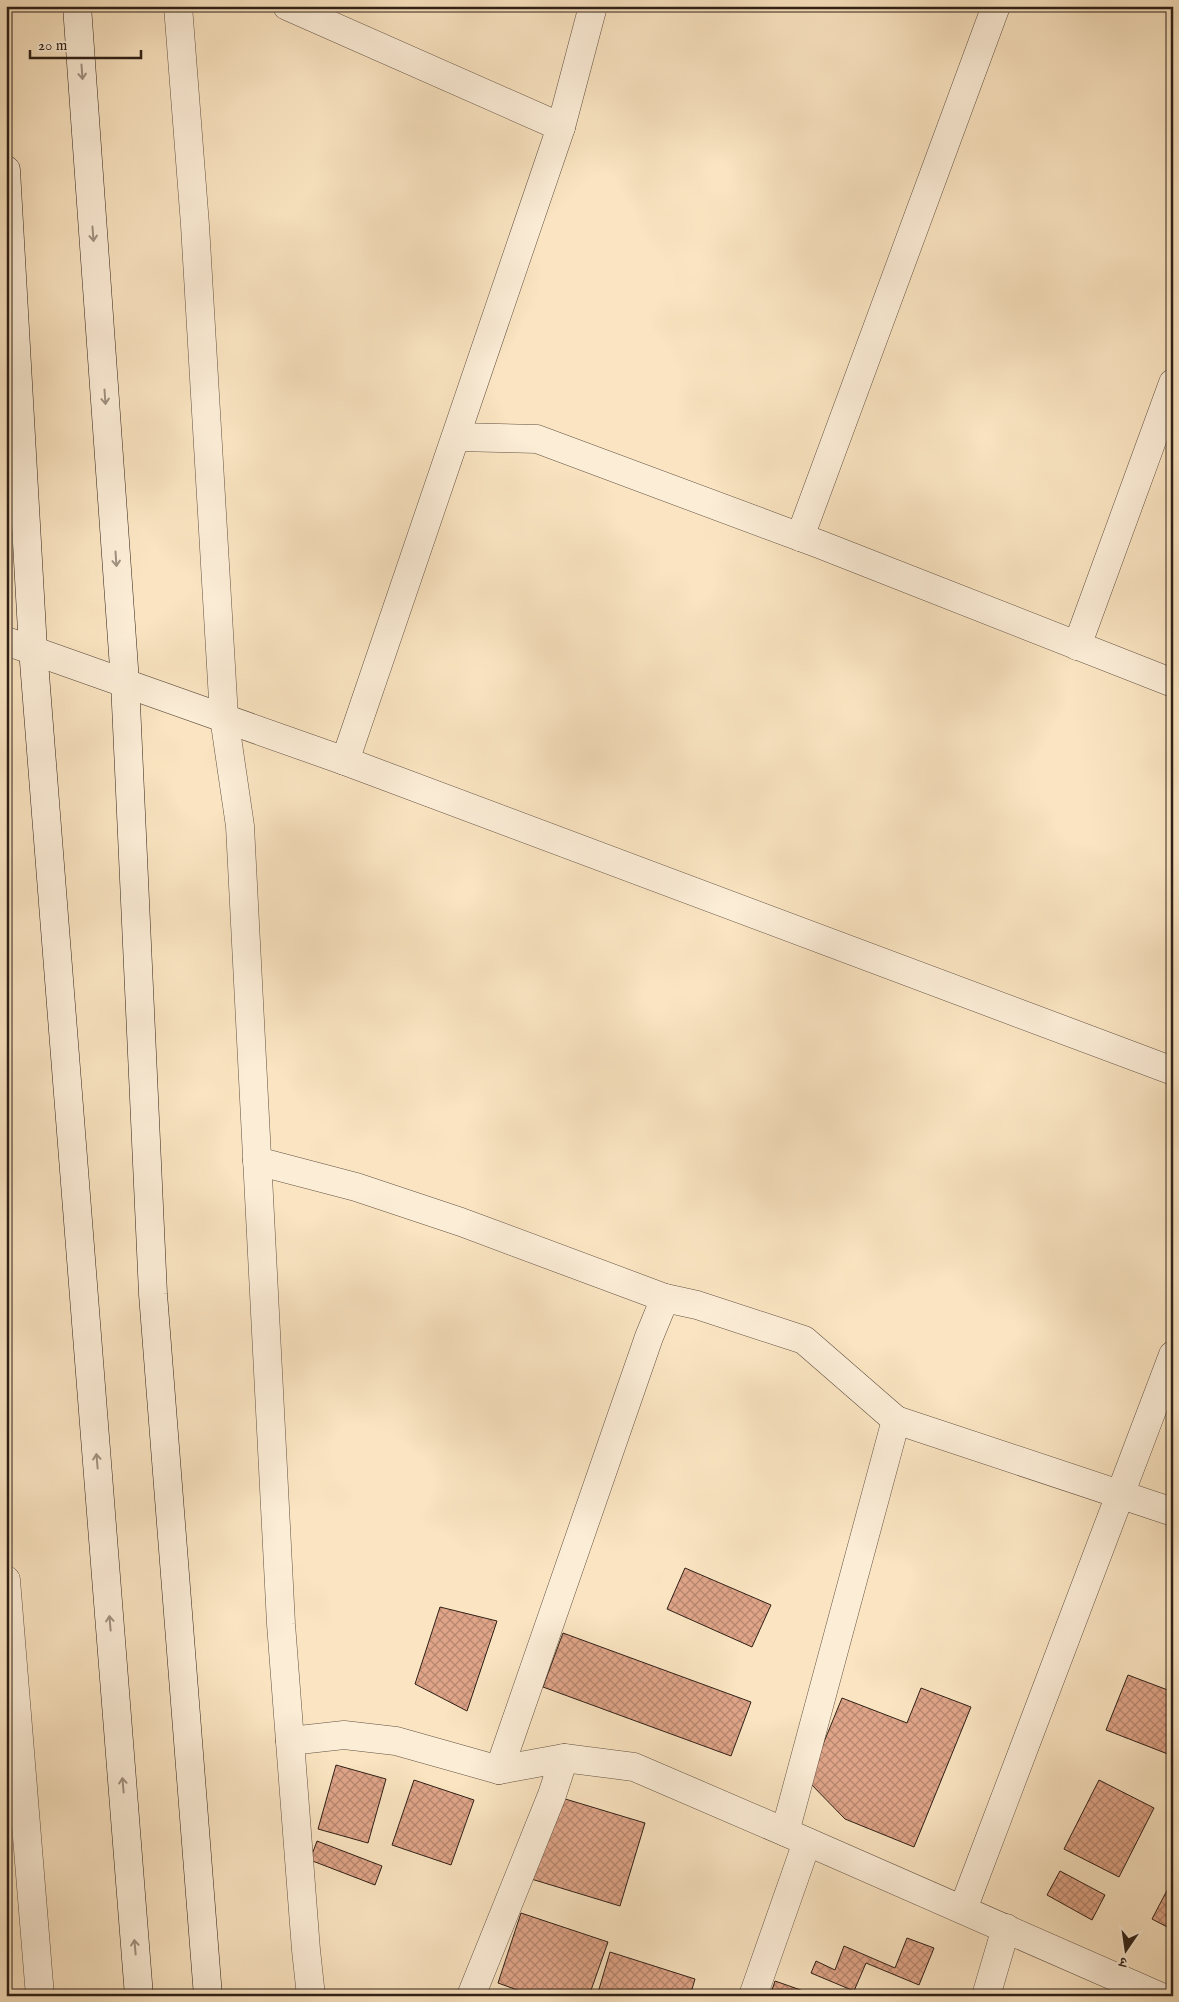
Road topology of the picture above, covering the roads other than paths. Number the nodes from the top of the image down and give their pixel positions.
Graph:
1 (77, 6) edge
2 (178, 6) edge
3 (287, 6) edge
4 (593, 6) edge
5 (996, 6) edge
6 (561, 127) junction
7 (6, 170) edge
8 (1173, 383) edge
9 (456, 437) junction
10 (800, 538) junction
11 (6, 641) edge
12 (1077, 646) junction
13 (33, 649) junction
14 (125, 682) junction
15 (1173, 683) edge
16 (224, 717) junction
17 (345, 761) junction
18 (1173, 1070) edge
19 (257, 1162) junction
20 (666, 1298) junction
21 (1173, 1355) edge
22 (896, 1420) junction
23 (1120, 1493) junction
24 (1173, 1512) edge
25 (6, 1580) edge
26 (10, 1660) edge
27 (290, 1741) junction
28 (564, 1758) junction
29 (499, 1770) junction
30 (796, 1837) junction
31 (963, 1909) junction
32 (1006, 1928) junction
33 (40, 1996) edge
34 (139, 1996) edge
35 (208, 1996) edge
36 (311, 1996) edge
37 (471, 1996) edge
38 (753, 1996) edge
39 (986, 1996) edge
40 (1159, 1996) edge

1 -> 14 street
2 - 16 street
3 - 6 street
4 - 6 street
5 - 10 street
6 - 9 street
7 - 13 street
8 - 12 street
9 - 10 street
9 - 17 street
10 - 12 street
11 - 13 street
12 - 15 street
13 - 14 street
34 -> 13 street
14 - 16 street
14 - 35 street
16 - 17 street
16 - 19 street
17 - 18 street
19 - 20 street
19 - 27 street
20 - 22 street
20 - 29 street
21 - 23 street
22 - 23 street
22 - 30 street
23 - 24 street
23 - 31 street
25 - 26 street
26 - 33 street
27 - 29 street
27 - 36 street
28 - 29 street
28 - 30 street
28 - 37 street
30 - 31 street
30 - 38 street
31 - 32 street
32 - 39 street
32 - 40 street

